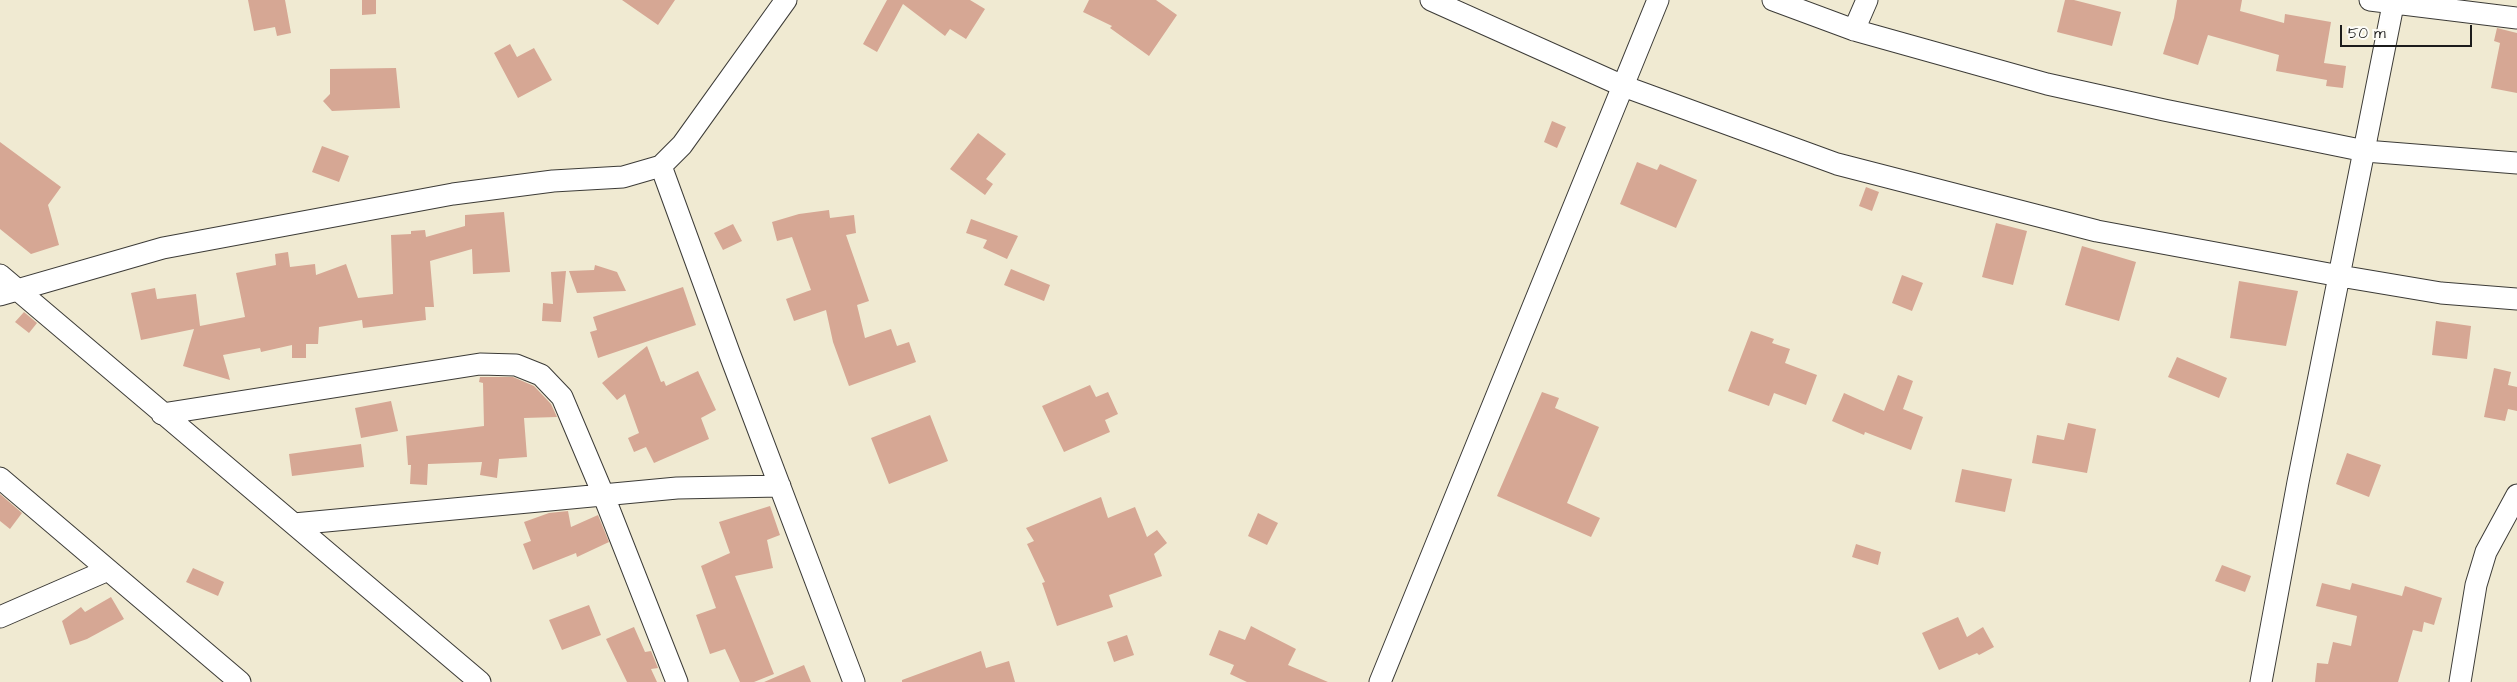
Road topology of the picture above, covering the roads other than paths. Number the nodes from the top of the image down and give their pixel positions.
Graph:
1 (786, 0) edge
2 (1431, 0) edge
3 (1658, 0) edge
4 (1773, 0) edge
5 (1867, 0) edge
6 (2370, 0) edge
7 (2393, 2) edge
8 (2517, 18) edge
9 (1854, 30) junction
10 (1622, 86) junction
11 (2365, 152) junction
12 (2517, 163) edge
13 (661, 166) junction
14 (2340, 276) junction
15 (5, 286) edge
16 (2517, 299) edge
17 (162, 414) junction
18 (0, 478) edge
19 (780, 486) junction
20 (603, 494) junction
21 (2517, 495) edge
22 (294, 524) junction
23 (108, 570) junction
24 (0, 617) edge
25 (240, 682) edge
26 (480, 682) edge
27 (677, 682) edge
28 (854, 682) edge
29 (1380, 682) edge
30 (2261, 682) edge
31 (2460, 682) edge

1 - 13 street
2 - 10 street
3 - 10 street
4 - 9 street
5 - 9 street
6 - 7 street
7 - 8 street
7 - 11 street
9 - 11 street
10 - 14 street
10 - 29 street
11 - 12 street
11 - 14 street
13 - 15 street
13 - 19 street
14 - 16 street
14 - 30 street
15 - 17 street
17 - 20 street
17 - 22 street
18 - 23 street
19 - 20 street
19 - 28 street
20 - 22 street
20 - 27 street
21 - 31 street
22 - 26 street
23 - 24 street
23 - 25 street

